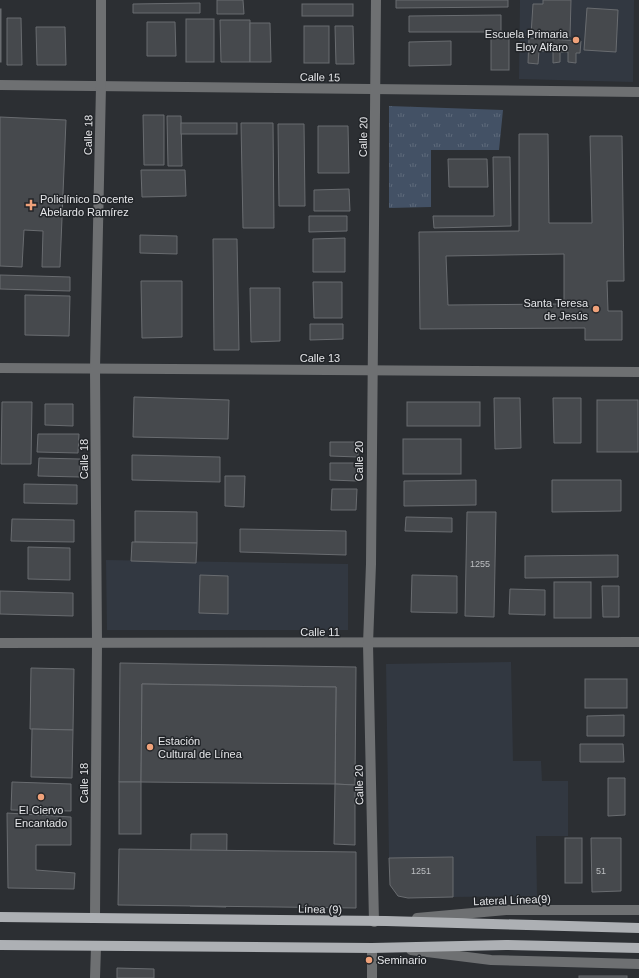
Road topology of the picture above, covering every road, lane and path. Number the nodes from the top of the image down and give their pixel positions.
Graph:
1 (101, 0) edge
2 (376, 0) edge
3 (0, 85) edge
4 (101, 86) junction
5 (376, 89) junction
6 (639, 92) edge
7 (0, 368) edge
8 (95, 369) junction
9 (372, 370) junction
10 (639, 372) edge
11 (639, 642) edge
12 (0, 643) edge
13 (97, 643) junction
14 (368, 644) junction
15 (639, 910) edge
16 (0, 917) edge
17 (95, 918) junction
18 (386, 921) junction
19 (374, 922) junction
20 (639, 928) edge
21 (0, 945) edge
22 (96, 947) junction
23 (387, 947) junction
24 (372, 948) junction
25 (639, 948) edge
26 (639, 964) edge
27 (95, 978) edge
28 (372, 978) edge

1 - 4 street, Calle 18
2 - 5 street, Calle 20
3 - 4 street, Calle 15
4 - 5 street, Calle 15
4 - 8 street, Calle 18
5 - 6 street, Calle 15
5 - 9 street, Calle 20
7 - 8 street, Calle 13
8 - 9 street, Calle 13
8 - 13 street, Calle 18
9 - 10 street, Calle 13
9 - 14 street, Calle 20
11 - 14 street, Calle 11
12 - 13 street, Calle 11
13 - 14 street, Calle 11
13 - 17 street, Calle 18
14 - 19 street, Calle 20
15 - 18 street, Lateral Línea(9)
16 - 17 main road, Línea (9)
17 - 19 main road, Línea (9)
18 - 19 main road, Línea (9)
18 - 20 main road, Línea (9)
21 - 22 main road
22 - 24 main road
22 - 27 street
23 - 24 main road
23 - 25 main road
23 - 26 street
24 - 28 street

